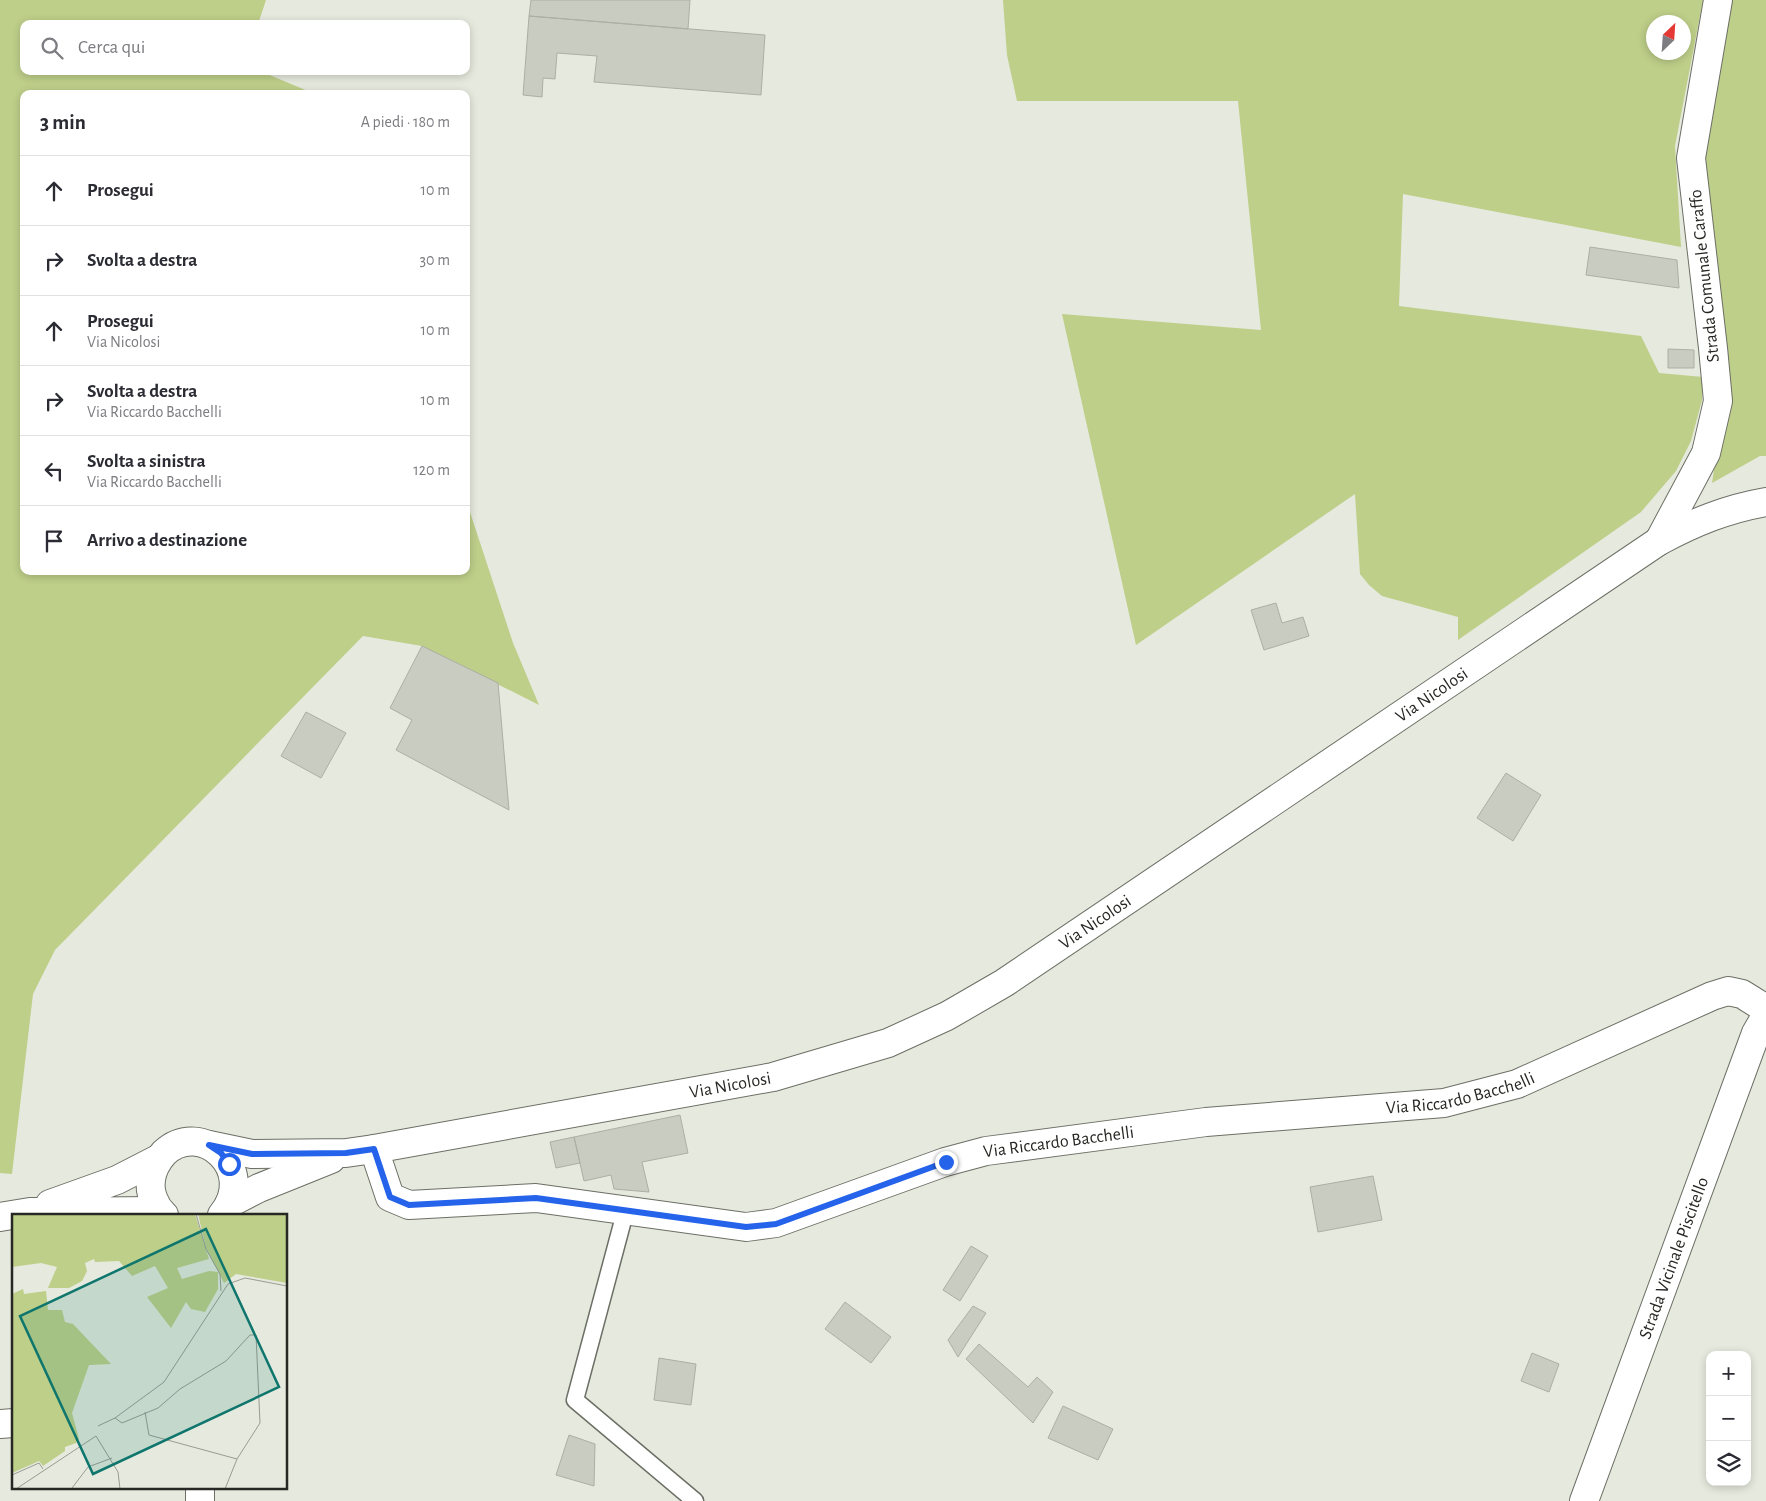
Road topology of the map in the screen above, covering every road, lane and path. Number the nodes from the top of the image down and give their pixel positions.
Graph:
1 (1718, 0) edge
2 (1766, 502) edge
3 (1659, 541) junction
4 (1766, 1009) edge
5 (1766, 1016) edge
6 (209, 1145) junction
7 (374, 1149) junction
8 (346, 1153) junction
9 (158, 1159) junction
10 (626, 1209) junction
11 (30, 1212) junction
12 (224, 1212) edge
13 (161, 1213) edge
14 (18, 1214) edge
15 (200, 1488) edge
16 (200, 1501) edge
17 (695, 1501) edge
18 (1584, 1501) edge

1 - 3 street, Strada Comunale Caraffo
2 - 3 street, Via Nicolosi
3 - 7 street, Via Nicolosi
4 - 10 street, Via Riccardo Bacchelli
5 - 18 street, Strada Vicinale Piscitello
6 - 8 street
6 - 9 street
6 - 12 street
7 - 8 street, Via Nicolosi
7 - 10 street, Via Riccardo Bacchelli
8 - 12 street
9 - 11 street
9 - 13 street
10 - 17 lane
11 - 13 street
11 - 14 street
15 - 16 street

